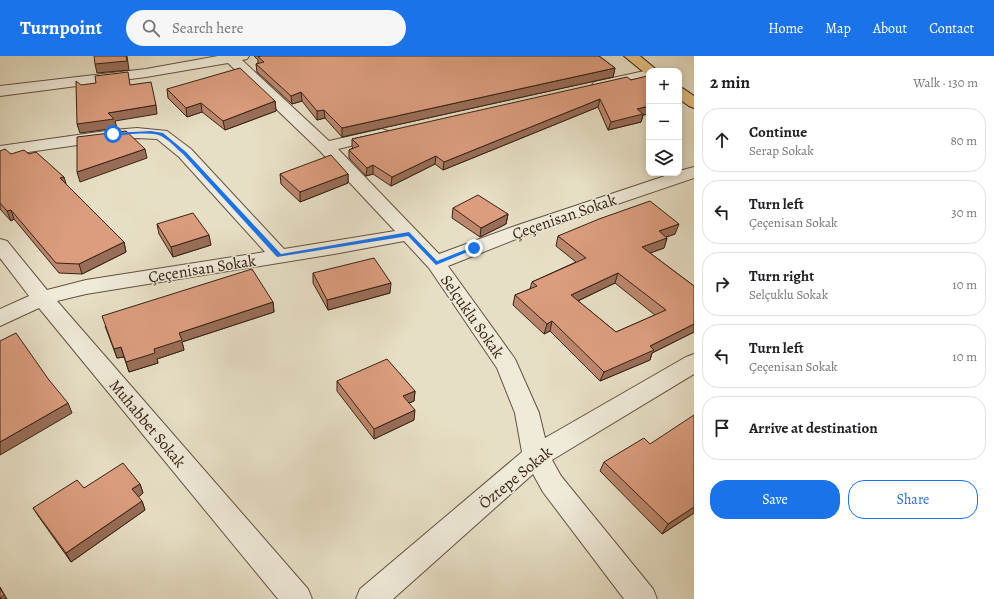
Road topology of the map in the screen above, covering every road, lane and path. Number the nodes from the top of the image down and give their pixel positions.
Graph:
1 (631, 56) edge
2 (234, 57) edge
3 (647, 68) edge
4 (646, 75) edge
5 (587, 88) edge
6 (0, 91) edge
7 (682, 94) edge
8 (694, 103) edge
9 (394, 131) edge
10 (326, 147) junction
11 (0, 151) edge
12 (694, 172) edge
13 (409, 234) junction
14 (0, 246) edge
15 (279, 256) junction
16 (436, 263) junction
17 (42, 298) junction
18 (0, 318) edge
19 (694, 363) edge
20 (536, 456) junction
21 (297, 599) edge
22 (371, 599) edge
23 (642, 599) edge

1 - 3 main road
2 - 6 street
2 - 10 street, Selçuklu Sokak
4 - 5 street
7 - 8 main road
9 - 10 street
10 - 13 street, Selçuklu Sokak
11 - 15 street
12 - 16 street, Çeçenisan Sokak
13 - 15 street, Çeçenisan Sokak
13 - 16 street, Selçuklu Sokak
14 - 17 street, Muhabbet Sokak
15 - 17 street, Çeçenisan Sokak
16 - 20 street, Selçuklu Sokak
17 - 18 street, Çeçenisan Sokak
17 - 21 street, Muhabbet Sokak
19 - 20 street, Öztepe Sokak
20 - 22 street, Öztepe Sokak
20 - 23 street, Selçuklu Sokak

